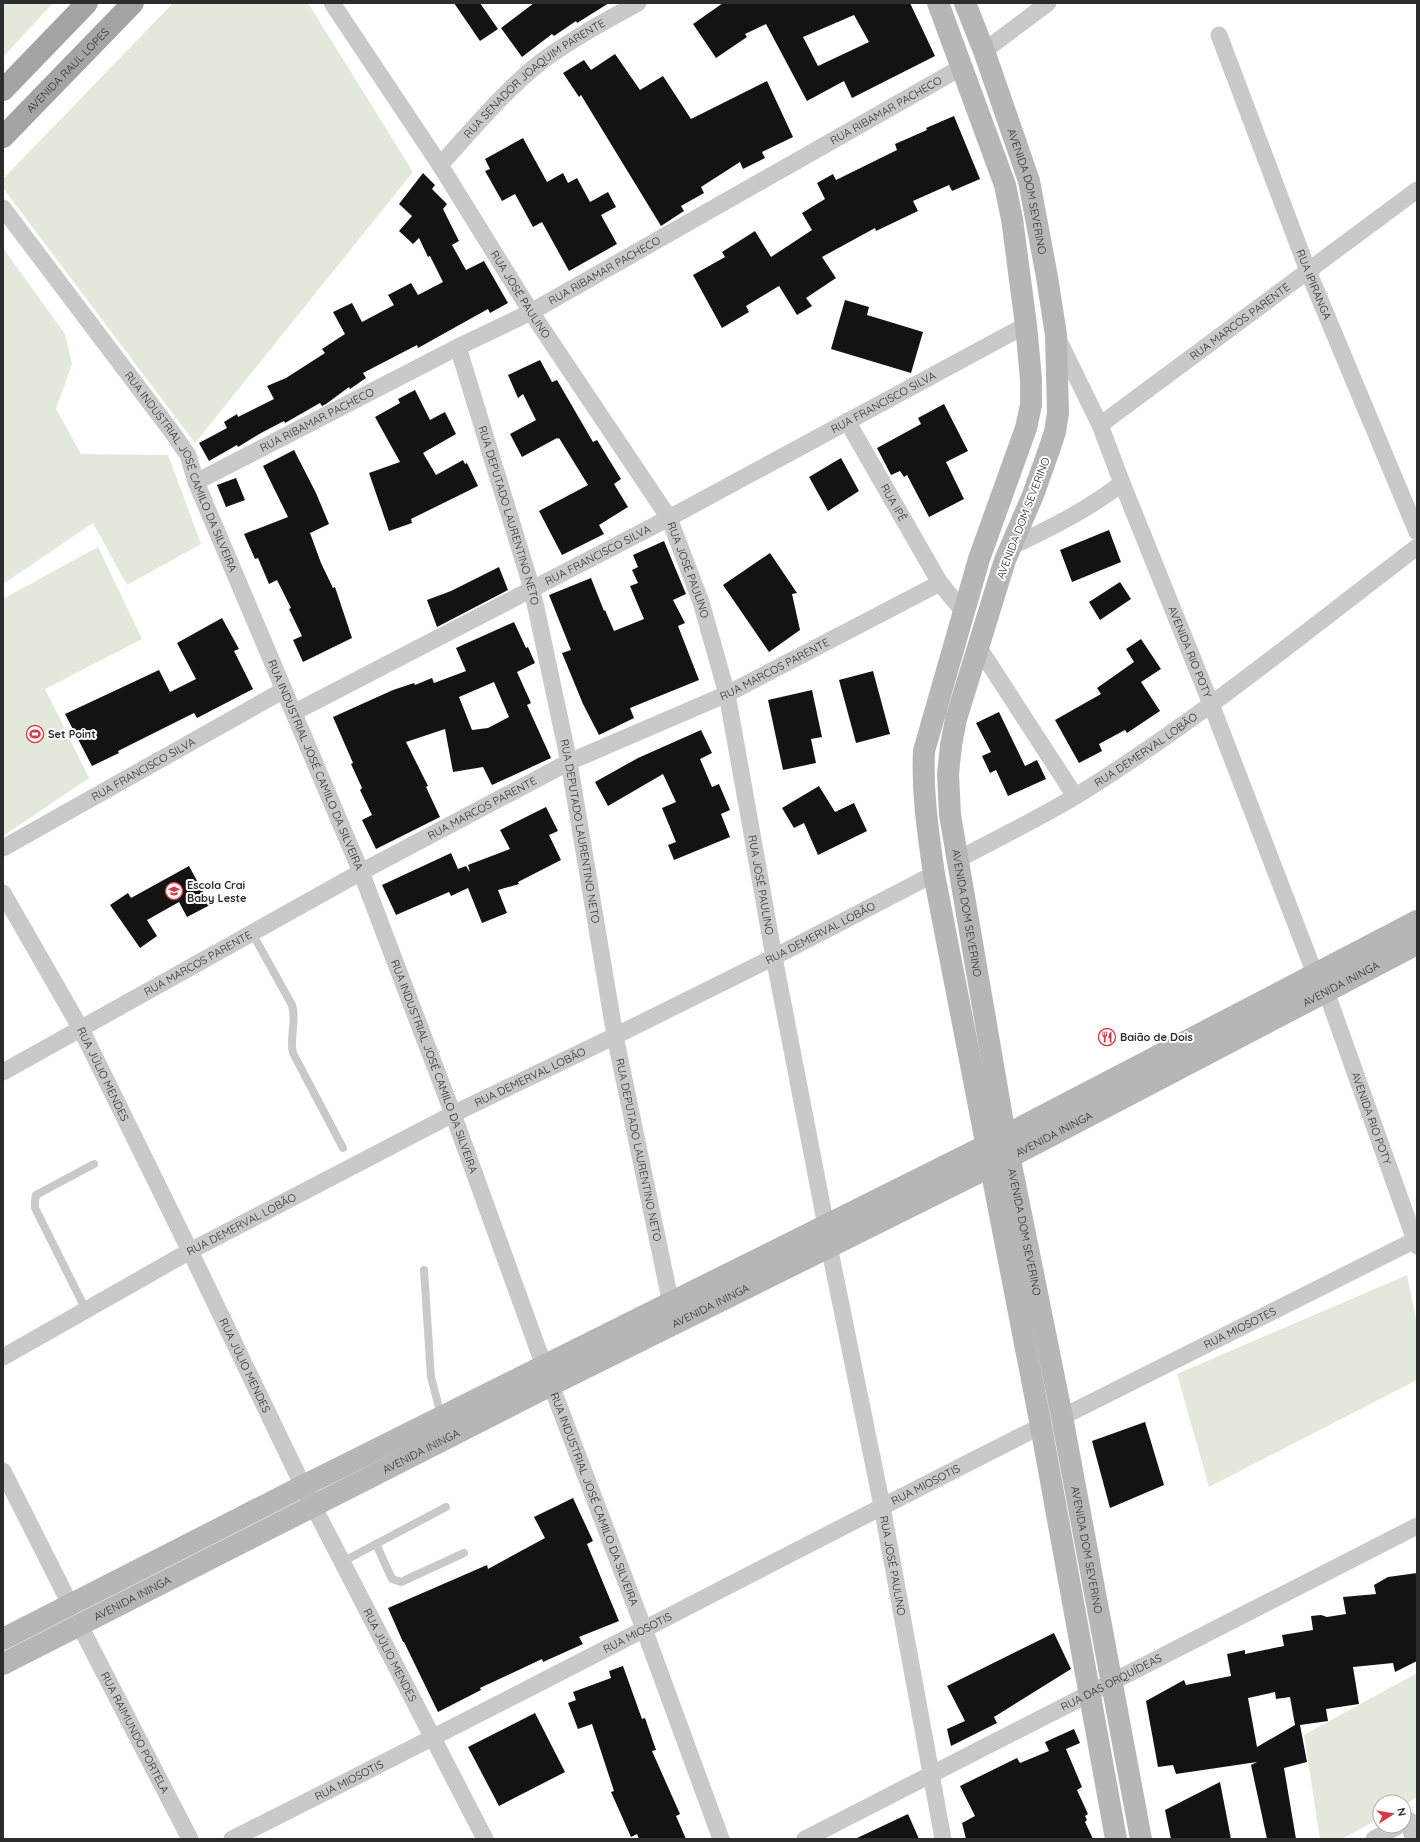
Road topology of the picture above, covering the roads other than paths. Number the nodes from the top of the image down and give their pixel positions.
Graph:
1 (87, 3) edge
2 (133, 3) edge
3 (332, 3) edge
4 (638, 3) edge
5 (938, 3) edge
6 (966, 3) edge
7 (1048, 3) edge
8 (1219, 35) dead end
9 (984, 51) junction
10 (962, 67) junction
11 (3, 90) edge
12 (3, 137) edge
13 (440, 165) junction
14 (1417, 190) edge
15 (3, 208) edge
16 (1308, 271) junction
17 (531, 312) junction
18 (1026, 325) junction
19 (1056, 335) junction
20 (458, 347) junction
21 (847, 421) junction
22 (1100, 424) junction
23 (196, 482) junction
24 (1122, 483) junction
25 (669, 518) junction
26 (1417, 532) edge
27 (1011, 547) junction
28 (1417, 547) edge
29 (940, 584) junction
30 (532, 589) junction
31 (963, 612) junction
32 (979, 648) junction
33 (284, 690) junction
34 (727, 694) junction
35 (1211, 704) junction
36 (295, 712) junction
37 (569, 762) junction
38 (1075, 796) junction
39 (3, 848) edge
40 (957, 860) junction
41 (361, 872) junction
42 (934, 874) junction
43 (3, 893) edge
44 (1417, 921) edge
45 (252, 933) junction
46 (1417, 944) edge
47 (774, 957) junction
48 (1320, 982) junction
49 (81, 1029) junction
50 (615, 1036) junction
51 (3, 1072) edge
52 (453, 1114) junction
53 (996, 1140) junction
54 (343, 1148) dead end
55 (1000, 1162) junction
56 (94, 1164) dead end
57 (828, 1236) junction
58 (1417, 1241) edge
59 (190, 1251) junction
60 (424, 1270) dead end
61 (86, 1310) junction
62 (674, 1313) junction
63 (3, 1357) edge
64 (548, 1375) junction
65 (1062, 1417) junction
66 (441, 1418) junction
67 (1041, 1426) junction
68 (3, 1471) edge
69 (303, 1486) junction
70 (313, 1506) junction
71 (882, 1506) junction
72 (446, 1507) dead end
73 (1417, 1526) edge
74 (376, 1544) junction
75 (464, 1553) dead end
76 (342, 1562) junction
77 (70, 1604) junction
78 (80, 1626) junction
79 (644, 1629) junction
80 (3, 1639) edge
81 (3, 1664) edge
82 (1112, 1682) junction
83 (1091, 1692) junction
84 (433, 1739) junction
85 (930, 1775) junction
86 (1383, 1834) edge
87 (190, 1839) edge
88 (232, 1839) edge
89 (485, 1839) edge
90 (721, 1839) edge
91 (805, 1839) edge
92 (943, 1839) edge
93 (1116, 1839) edge
94 (1141, 1839) edge
95 (1374, 1839) edge

1 - 11 main road
2 - 12 main road, AVENIDA RAUL LOPES
3 - 13 street, RUA JOSÉ PAULINO
4 - 13 street, RUA SENADOR JOAQUIM PARENTE
5 - 10 main road, AVENIDA DOM SEVERINO
6 - 9 main road, AVENIDA DOM SEVERINO
7 - 9 street
8 - 16 street, RUA IPIRANGA
9 - 19 main road, AVENIDA DOM SEVERINO
10 - 17 street, RUA RIBAMAR PACHECO
10 - 18 main road, AVENIDA DOM SEVERINO
13 - 17 street, RUA JOSÉ PAULINO
14 - 16 street, RUA MARCOS PARENTE
15 - 23 street, RUA INDUSTRIAL JOSÉ CAMILO DA SILVEIRA
16 - 22 street, RUA MARCOS PARENTE
16 - 26 street, RUA IPIRANGA
17 - 20 street, RUA RIBAMAR PACHECO
17 - 25 street, RUA JOSÉ PAULINO
18 - 21 street, RUA FRANCISCO SILVA
18 - 31 main road, AVENIDA DOM SEVERINO
19 - 22 street, AVENIDA RIO POTY
19 - 27 main road, AVENIDA DOM SEVERINO
20 - 23 street, RUA RIBAMAR PACHECO
20 - 30 street, RUA DEPUTADO LAURENTINO NETO
21 - 25 street, RUA FRANCISCO SILVA
21 - 29 street, RUA IPÊ
22 - 24 street, AVENIDA RIO POTY
23 - 33 street, RUA INDUSTRIAL JOSÉ CAMILO DA SILVEIRA
24 - 27 street
24 - 35 street, AVENIDA RIO POTY
25 - 30 street, RUA FRANCISCO SILVA
25 - 34 street, RUA JOSÉ PAULINO
27 - 32 main road, AVENIDA DOM SEVERINO
28 - 35 street, RUA DEMERVAL LOBÃO
29 - 31 street
29 - 34 street, RUA MARCOS PARENTE
30 - 36 street, RUA FRANCISCO SILVA
30 - 37 street, RUA DEPUTADO LAURENTINO NETO
31 - 42 main road, AVENIDA DOM SEVERINO
32 - 38 street
32 - 40 main road, AVENIDA DOM SEVERINO
33 - 36 street, RUA INDUSTRIAL JOSÉ CAMILO DA SILVEIRA
33 - 39 street, RUA FRANCISCO SILVA
34 - 37 street, RUA MARCOS PARENTE
34 - 47 street, RUA JOSÉ PAULINO
35 - 38 street, RUA DEMERVAL LOBÃO
35 - 48 street, AVENIDA RIO POTY
36 - 41 street, RUA INDUSTRIAL JOSÉ CAMILO DA SILVEIRA
37 - 41 street, RUA MARCOS PARENTE
37 - 50 street, RUA DEPUTADO LAURENTINO NETO
38 - 40 street, RUA DEMERVAL LOBÃO
40 - 53 main road, AVENIDA DOM SEVERINO
41 - 45 street, RUA MARCOS PARENTE
41 - 52 street, RUA INDUSTRIAL JOSÉ CAMILO DA SILVEIRA
42 - 47 street, RUA DEMERVAL LOBÃO
42 - 53 main road, AVENIDA DOM SEVERINO
43 - 49 street, RUA JÚLIO MENDES
44 - 48 main road, AVENIDA ININGA
45 - 49 street, RUA MARCOS PARENTE
45 - 54 lane
46 - 48 main road, AVENIDA ININGA
47 - 50 street, RUA DEMERVAL LOBÃO
47 - 57 street, RUA JOSÉ PAULINO
48 - 53 main road, AVENIDA ININGA
48 - 55 main road, AVENIDA ININGA
48 - 58 street, AVENIDA RIO POTY
49 - 51 street, RUA MARCOS PARENTE
49 - 59 street, RUA JÚLIO MENDES
50 - 52 street, RUA DEMERVAL LOBÃO
50 - 62 street, RUA DEPUTADO LAURENTINO NETO
52 - 59 street, RUA DEMERVAL LOBÃO
52 - 64 street, RUA INDUSTRIAL JOSÉ CAMILO DA SILVEIRA
53 - 55 main road, AVENIDA DOM SEVERINO
53 - 57 main road, AVENIDA ININGA
55 - 57 main road, AVENIDA ININGA
55 - 65 main road, AVENIDA DOM SEVERINO
55 - 67 main road, AVENIDA DOM SEVERINO
56 - 61 lane
57 - 62 main road, AVENIDA ININGA
57 - 71 street, RUA JOSÉ PAULINO
58 - 65 street, RUA MIOSOTES
59 - 61 street, RUA DEMERVAL LOBÃO
59 - 69 street, RUA JÚLIO MENDES
60 - 66 lane
61 - 63 street, RUA DEMERVAL LOBÃO
62 - 64 main road, AVENIDA ININGA
64 - 66 main road, AVENIDA ININGA
64 - 70 main road, AVENIDA ININGA
64 - 79 street, RUA INDUSTRIAL JOSÉ CAMILO DA SILVEIRA
65 - 82 main road, AVENIDA DOM SEVERINO
66 - 69 main road, AVENIDA ININGA
67 - 71 street, RUA MIOSOTIS
67 - 83 main road, AVENIDA DOM SEVERINO
68 - 77 street
69 - 70 street, RUA JÚLIO MENDES
69 - 77 main road, AVENIDA ININGA
70 - 76 street, RUA JÚLIO MENDES
70 - 78 main road, AVENIDA ININGA
71 - 79 street, RUA MIOSOTIS
71 - 85 street, RUA JOSÉ PAULINO
72 - 74 lane
73 - 82 street, RUA DAS ORQUÍDEAS
74 - 75 lane
74 - 76 lane
76 - 84 street, RUA JÚLIO MENDES
77 - 80 main road, AVENIDA ININGA
78 - 81 main road, AVENIDA ININGA
78 - 87 street, RUA RAIMUNDO PORTELA
79 - 84 street, RUA MIOSOTIS
79 - 90 street, RUA INDUSTRIAL JOSÉ CAMILO DA SILVEIRA
82 - 83 street, RUA DAS ORQUÍDEAS
82 - 94 main road, AVENIDA DOM SEVERINO
83 - 85 street, RUA DAS ORQUÍDEAS
83 - 93 main road, AVENIDA DOM SEVERINO
84 - 88 street, RUA MIOSOTIS
84 - 89 street, RUA JÚLIO MENDES
85 - 91 street, RUA DAS ORQUÍDEAS
85 - 92 street, RUA JOSÉ PAULINO
86 - 95 street

